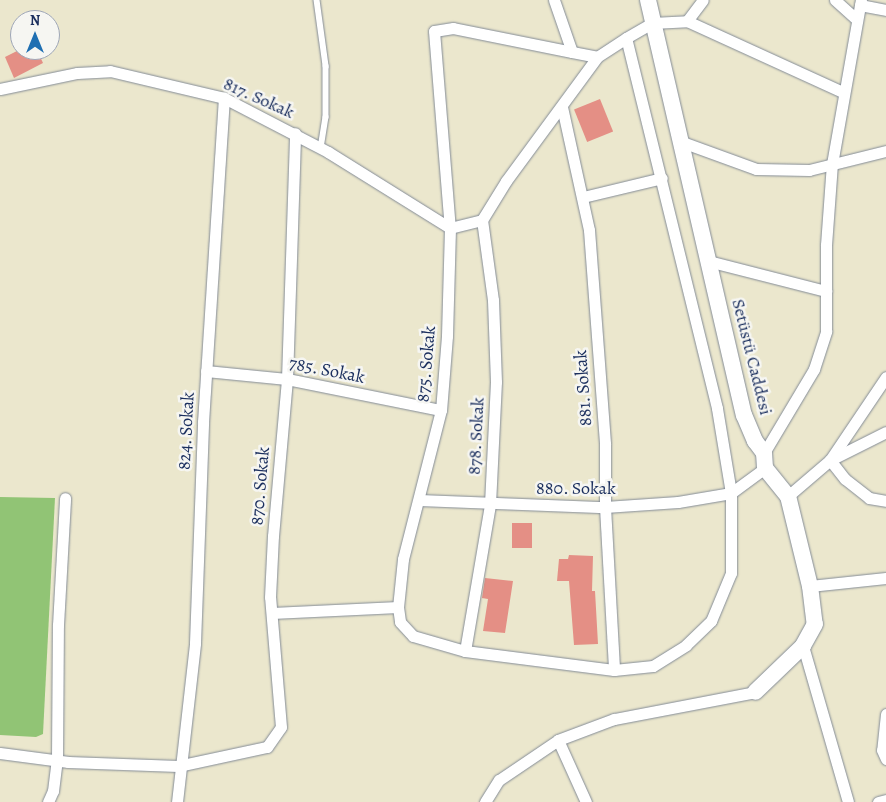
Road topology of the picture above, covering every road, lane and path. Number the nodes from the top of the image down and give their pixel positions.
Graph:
1 (317, 0) edge
2 (554, 0) edge
3 (648, 0) edge
4 (703, 0) edge
5 (835, 0) edge
6 (861, 2) edge
7 (886, 10) edge
8 (856, 19) junction
9 (687, 20) junction
10 (652, 23) junction
11 (626, 38) junction
12 (572, 52) junction
13 (597, 58) junction
14 (0, 90) edge
15 (843, 92) junction
16 (224, 98) junction
17 (562, 107) junction
18 (294, 133) junction
19 (682, 142) junction
20 (321, 148) junction
21 (886, 151) edge
22 (832, 164) junction
23 (662, 178) junction
24 (583, 197) junction
25 (482, 220) junction
26 (450, 228) junction
27 (708, 261) junction
28 (826, 290) junction
29 (206, 371) junction
30 (886, 377) edge
31 (287, 379) junction
32 (440, 410) junction
33 (886, 432) edge
34 (830, 460) junction
35 (765, 461) junction
36 (731, 493) junction
37 (788, 496) junction
38 (65, 498) dead end
39 (419, 500) junction
40 (886, 501) edge
41 (490, 504) junction
42 (605, 507) junction
43 (886, 578) edge
44 (810, 586) junction
45 (398, 607) junction
46 (272, 613) junction
47 (804, 646) junction
48 (465, 651) junction
49 (614, 670) junction
50 (756, 692) joint
51 (886, 714) edge
52 (558, 740) junction
53 (0, 753) edge
54 (886, 759) edge
55 (57, 760) junction
56 (178, 766) junction
57 (886, 800) edge
58 (48, 802) edge
59 (177, 802) edge
60 (485, 802) edge
61 (586, 802) edge
62 (848, 802) edge
63 (878, 802) edge

1 - 20 lane
2 - 12 street
3 - 10 street, Setüstü Caddesi
4 - 9 street
5 - 8 street
6 - 7 street
6 - 8 street
8 - 15 street
9 - 10 street
9 - 15 street
10 - 11 street
10 - 19 street, Setüstü Caddesi
11 - 13 street
11 - 23 street, 875. Sokak
12 - 13 street
12 - 26 street, 875. Sokak
13 - 17 street
14 - 16 street, 817. Sokak
15 - 22 street
16 - 18 street, 817. Sokak
16 - 29 street, 824. Sokak
17 - 24 street, 881. Sokak
17 - 25 street
18 - 20 street, 817. Sokak
18 - 31 street, 870. Sokak
19 - 22 street
19 - 27 street, Setüstü Caddesi
20 - 26 street, 817. Sokak
21 - 22 street
22 - 28 street
23 - 24 street
23 - 36 street, 875. Sokak
24 - 42 street, 881. Sokak
25 - 26 street
25 - 41 street, 878. Sokak
26 - 32 street, 875. Sokak
27 - 28 street
27 - 35 street, Setüstü Caddesi
28 - 35 street
29 - 31 street, 785. Sokak
29 - 56 street, 824. Sokak
30 - 34 street
31 - 32 street, 785. Sokak
31 - 46 street, 870. Sokak
32 - 39 street, 875. Sokak
33 - 34 street
34 - 37 street
34 - 40 street
35 - 36 street
35 - 37 street, Setüstü Caddesi
36 - 42 street, 880. Sokak
36 - 49 street, 875. Sokak
37 - 44 street, Setüstü Caddesi
38 - 55 street
39 - 41 street, 880. Sokak
39 - 45 street, 875. Sokak
41 - 42 street, 880. Sokak
41 - 48 street, 878. Sokak
42 - 49 street, 881. Sokak
43 - 44 street
44 - 47 street, Setüstü Caddesi
45 - 46 street
45 - 48 street, 875. Sokak
46 - 56 street, 870. Sokak
47 - 50 street, Setüstü Caddesi
47 - 62 street
48 - 49 street, 875. Sokak
50 - 52 street
51 - 54 street
52 - 60 street
52 - 61 street
53 - 55 street, 870. Sokak
55 - 56 street, 870. Sokak
55 - 58 street
56 - 59 street, 824. Sokak
57 - 63 street

